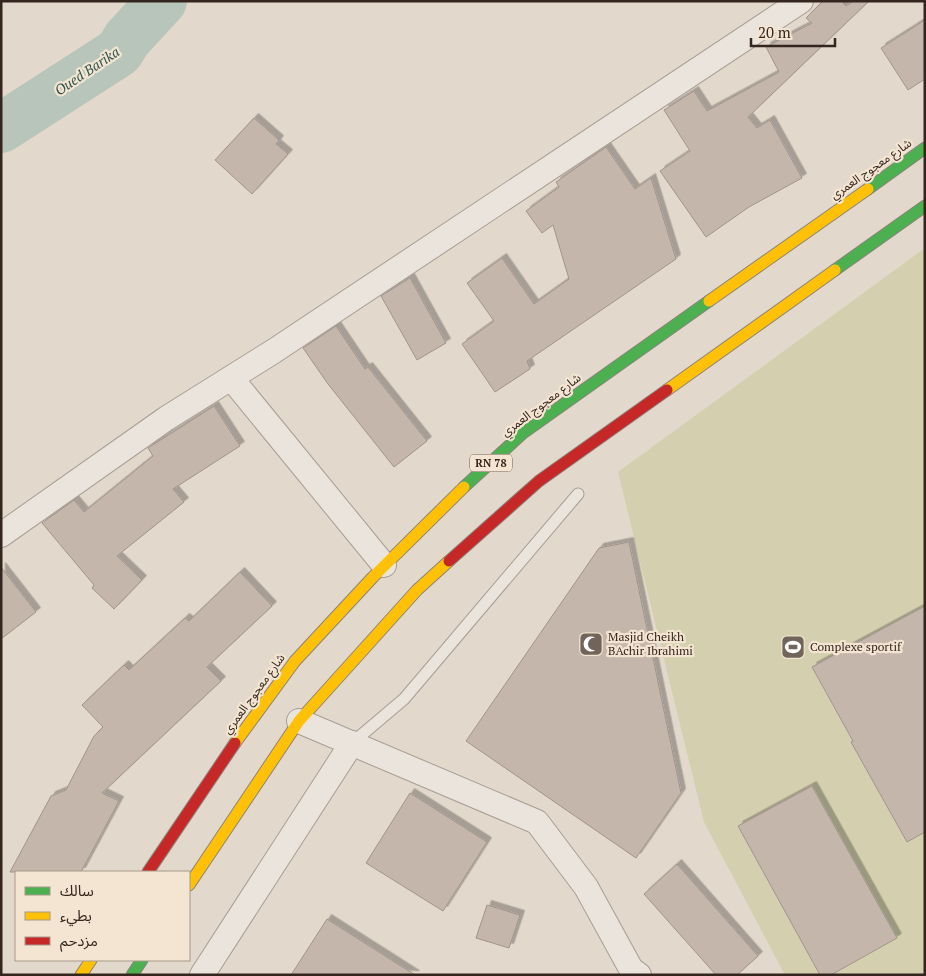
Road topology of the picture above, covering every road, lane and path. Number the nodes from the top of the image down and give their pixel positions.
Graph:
1 (801, 1) edge
2 (925, 148) edge
3 (925, 206) edge
4 (231, 378) junction
5 (578, 494) dead end
6 (1, 535) edge
7 (384, 565) junction
8 (299, 721) junction
9 (352, 744) junction
10 (149, 871) edge
11 (190, 884) edge
12 (90, 961) edge
13 (141, 961) edge
14 (633, 973) edge
15 (82, 975) edge
16 (132, 975) edge
17 (202, 975) edge

1 - 4 street
2 - 7 main road, شارع معجوج العمري / RN 78
3 - 8 main road
4 - 6 street
4 - 7 street
5 - 9 lane
7 - 10 main road, شارع معجوج العمري / RN 78
8 - 9 street
8 - 11 main road
9 - 14 street
9 - 17 street
12 - 15 main road
13 - 16 main road

